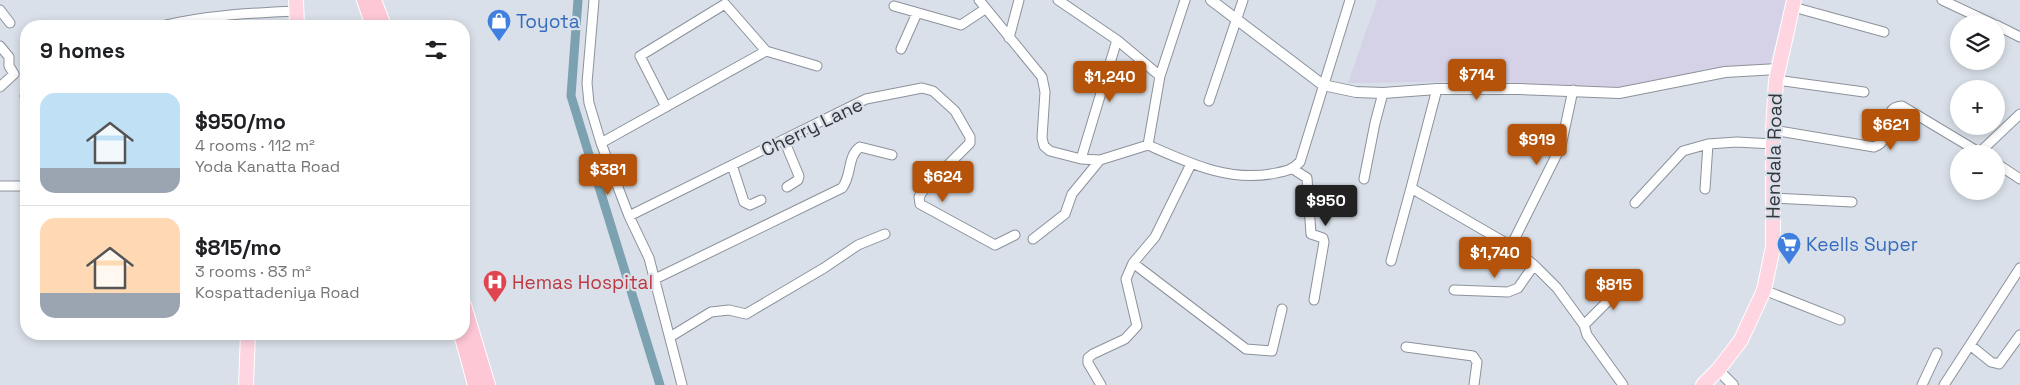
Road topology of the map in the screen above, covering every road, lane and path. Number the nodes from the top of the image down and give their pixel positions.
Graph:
1 (364, 0) edge
2 (374, 0) edge
3 (594, 0) edge
4 (979, 0) edge
5 (1019, 0) edge
6 (1058, 0) edge
7 (1185, 0) edge
8 (1211, 0) edge
9 (1242, 0) edge
10 (1350, 0) edge
11 (1942, 0) edge
12 (1794, 3) edge
13 (296, 5) edge
14 (894, 6) dead end
15 (985, 9) junction
16 (0, 10) edge
17 (917, 14) junction
18 (1974, 15) edge
19 (185, 20) edge
20 (297, 20) edge
21 (371, 20) edge
22 (382, 20) edge
23 (1237, 20) junction
24 (10, 23) dead end
25 (2005, 30) edge
26 (1884, 32) dead end
27 (2020, 37) edge
28 (1009, 38) junction
29 (1117, 40) junction
30 (0, 46) edge
31 (902, 49) dead end
32 (766, 51) junction
33 (817, 66) dead end
34 (1777, 75) junction
35 (1160, 76) junction
36 (1324, 85) junction
37 (0, 87) edge
38 (1438, 89) junction
39 (1574, 90) junction
40 (1383, 92) junction
41 (1864, 92) dead end
42 (1209, 101) dead end
43 (666, 107) junction
44 (2020, 114) edge
45 (1773, 137) junction
46 (784, 140) junction
47 (601, 144) junction
48 (1708, 144) junction
49 (1148, 145) junction
50 (1968, 145) edge
51 (1989, 145) edge
52 (892, 155) dead end
53 (1081, 159) junction
54 (1100, 160) junction
55 (1191, 164) junction
56 (732, 165) junction
57 (1292, 169) junction
58 (2005, 169) edge
59 (2020, 178) edge
60 (1364, 179) dead end
61 (0, 186) edge
62 (20, 186) edge
63 (787, 187) dead end
64 (1411, 188) junction
65 (1705, 189) dead end
66 (1773, 198) junction
67 (761, 200) dead end
68 (1852, 202) dead end
69 (1635, 204) dead end
70 (629, 216) junction
71 (885, 234) dead end
72 (1015, 235) dead end
73 (1033, 239) dead end
74 (1511, 246) junction
75 (1391, 261) dead end
76 (1133, 263) junction
77 (1534, 265) junction
78 (2020, 268) edge
79 (655, 279) junction
80 (1627, 282) dead end
81 (1454, 290) dead end
82 (1764, 290) junction
83 (1314, 300) dead end
84 (1282, 309) dead end
85 (1840, 320) dead end
86 (1584, 324) junction
87 (470, 325) edge
88 (2020, 335) edge
89 (670, 337) junction
90 (248, 340) edge
91 (463, 340) edge
92 (1970, 345) junction
93 (1406, 347) dead end
94 (1937, 353) dead end
95 (1718, 370) junction
96 (246, 385) edge
97 (475, 385) edge
98 (488, 385) edge
99 (682, 385) edge
100 (1101, 385) edge
101 (1474, 385) edge
102 (1623, 385) edge
103 (1704, 385) edge
104 (1733, 385) edge
105 (1922, 385) edge
106 (1944, 385) edge

1 - 21 highway
2 - 22 highway
3 - 47 street
4 - 15 street
5 - 28 street
6 - 29 street
7 - 35 street
8 - 23 street
9 - 23 street
10 - 36 street
11 - 18 street
12 - 26 street
12 - 34 main road, Hendala Road
13 - 19 street
13 - 20 main road
14 - 17 street
15 - 17 street
15 - 28 street
16 - 24 street
17 - 31 street
23 - 36 street
23 - 42 street
25 - 27 street
28 - 53 street
29 - 35 street
29 - 53 street
30 - 37 street
32 - 33 street
32 - 43 street
32 - 43 street
34 - 39 street
34 - 41 street
34 - 45 main road, Hendala Road
35 - 49 street
36 - 40 street
36 - 57 street
38 - 39 street
38 - 40 street
38 - 64 street
39 - 74 street
40 - 60 street
43 - 47 street
44 - 51 street
45 - 48 street
45 - 50 street
45 - 66 main road, Hendala Road
46 - 56 street, Cherry Lane
46 - 63 street
46 - 72 street, Cherry Lane
47 - 70 street
48 - 65 street
48 - 69 street
49 - 54 street
49 - 55 street
52 - 79 street
53 - 54 street
54 - 73 street
55 - 57 street
55 - 76 street
56 - 67 street
56 - 70 street, Cherry Lane
57 - 83 street
58 - 59 street
61 - 62 street
64 - 74 street
64 - 75 street
66 - 68 street
66 - 82 main road, Hendala Road
70 - 79 street
71 - 89 street
74 - 77 street
76 - 84 street
76 - 100 street
77 - 81 street
77 - 86 street
78 - 92 street
79 - 89 street
80 - 86 street
82 - 85 street
82 - 95 main road, Hendala Road
86 - 102 street
87 - 98 highway
88 - 92 street
89 - 99 street
90 - 96 main road
91 - 97 highway
92 - 106 street
93 - 101 street
94 - 105 street
95 - 103 main road, Hendala Road
95 - 104 street

